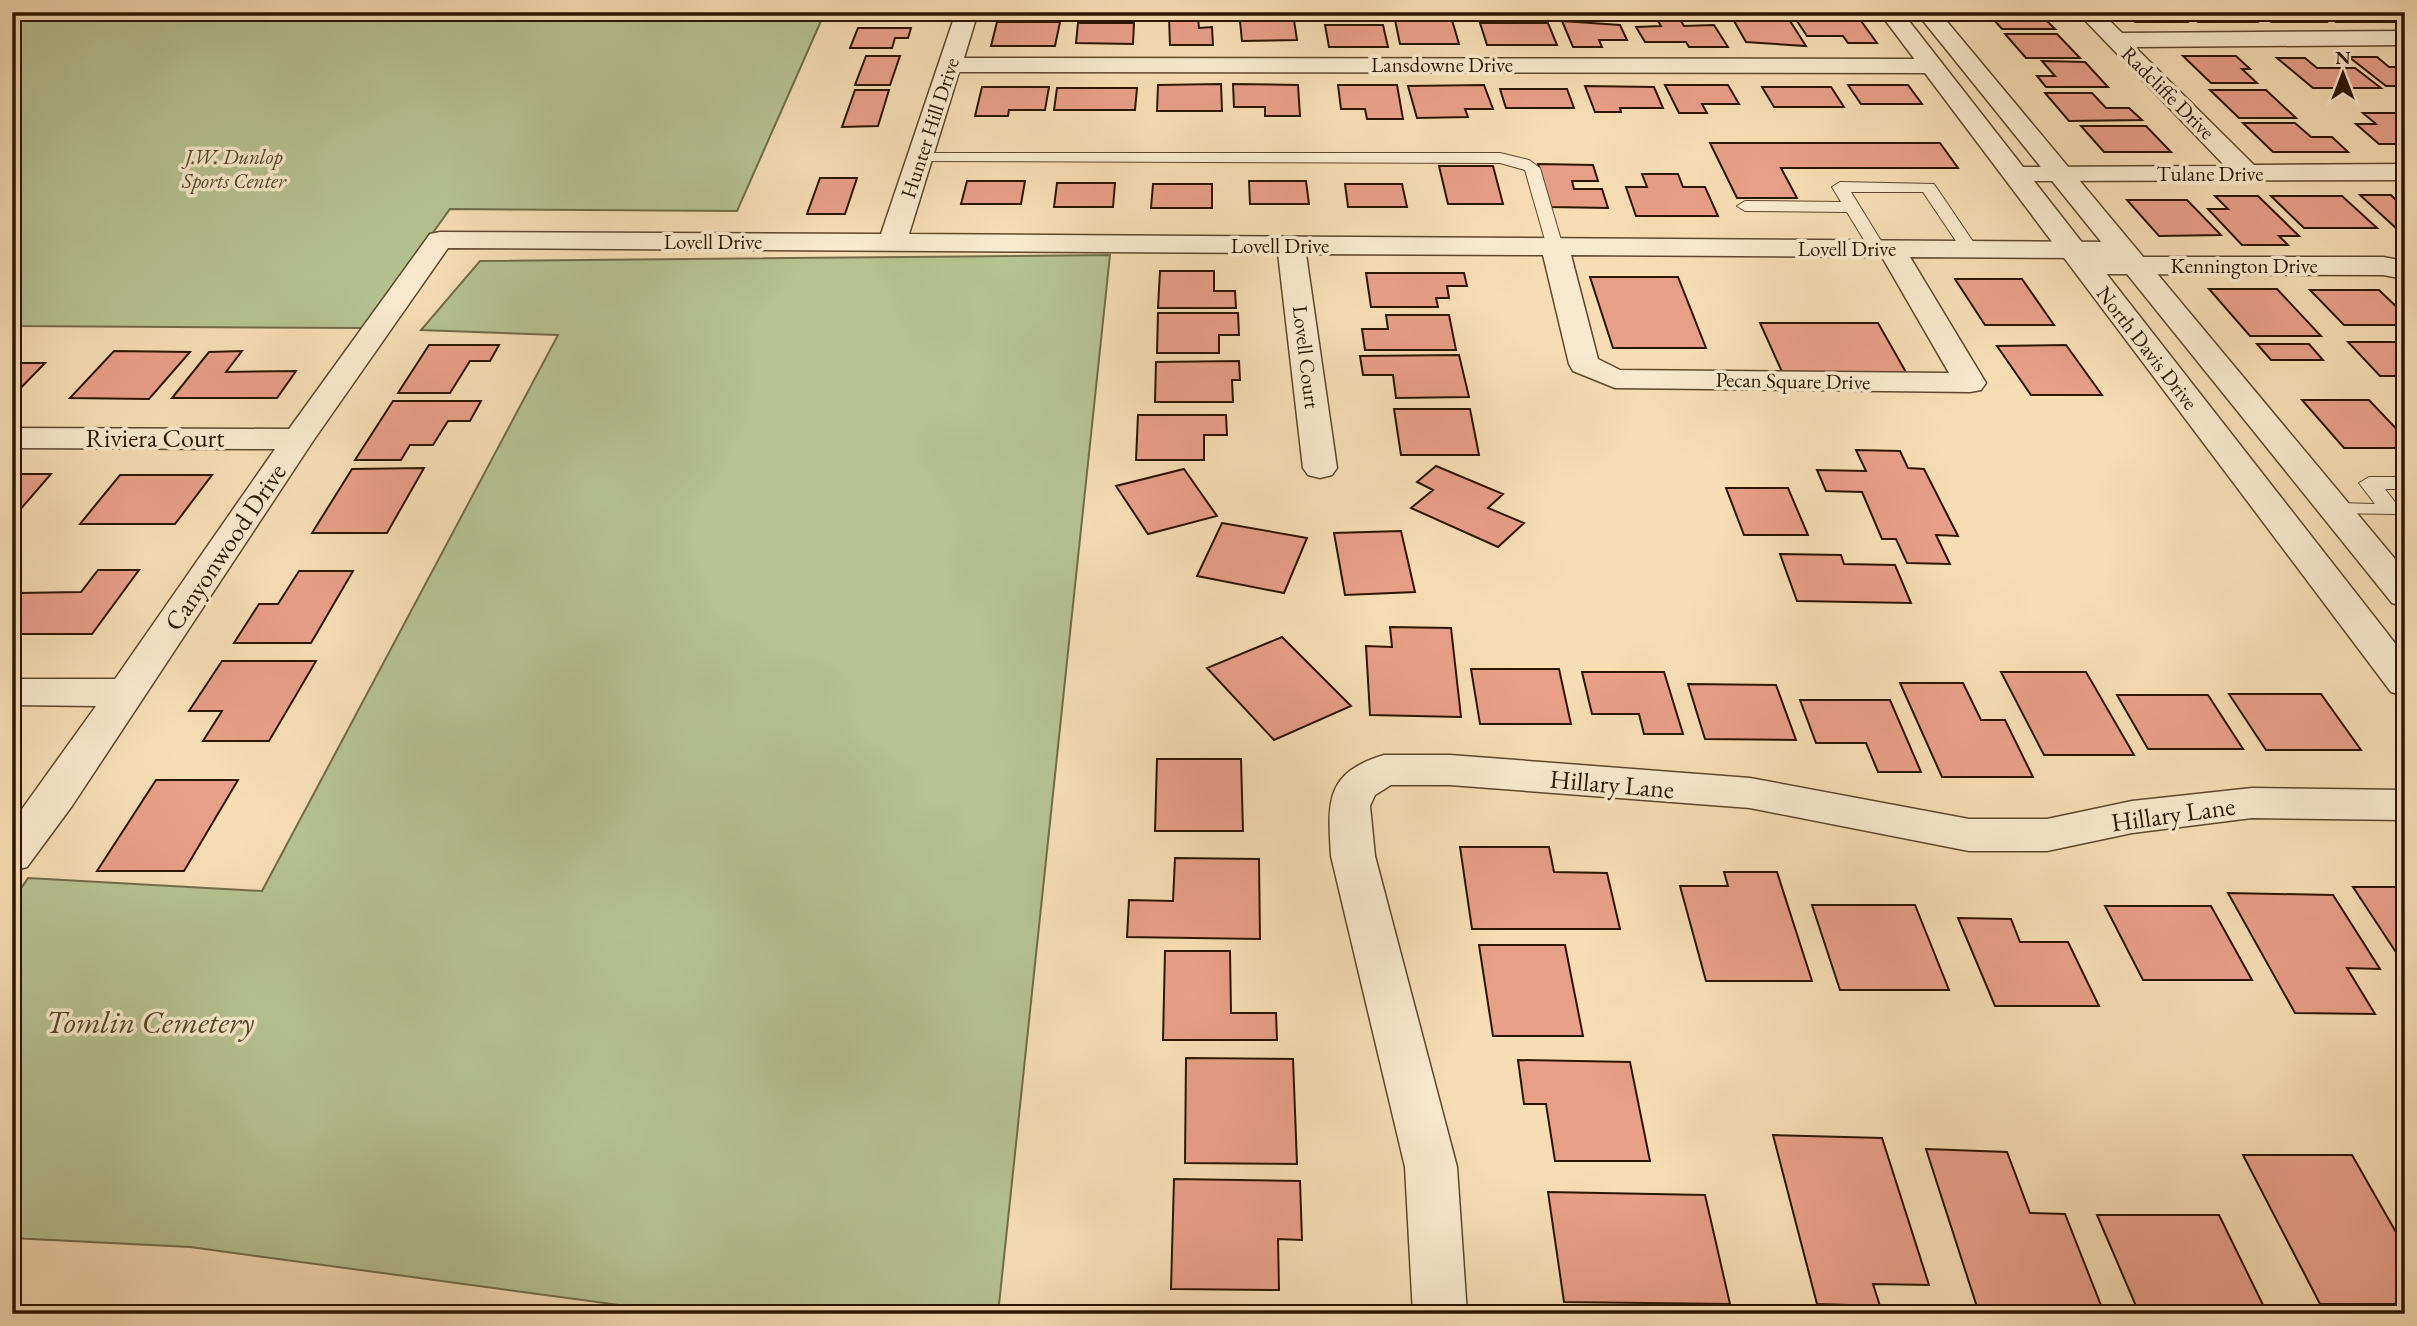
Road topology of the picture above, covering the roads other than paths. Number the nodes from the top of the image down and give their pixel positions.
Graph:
1 (967, 12) edge
2 (1890, 12) edge
3 (1927, 12) edge
4 (2088, 12) edge
5 (2405, 38) edge
6 (2115, 40) junction
7 (953, 65) junction
8 (1931, 66) junction
9 (921, 158) junction
10 (2405, 172) edge
11 (2248, 174) junction
12 (2016, 175) junction
13 (2059, 175) junction
14 (1745, 206) dead end
15 (1852, 206) junction
16 (440, 240) joint
17 (892, 243) junction
18 (1291, 246) junction
19 (1555, 247) junction
20 (1885, 249) junction
21 (1970, 249) junction
22 (2077, 257) junction
23 (2127, 258) junction
24 (2405, 271) edge
25 (12, 438) edge
26 (298, 439) junction
27 (1320, 468) dead end
28 (2405, 483) edge
29 (2334, 509) junction
30 (2334, 588) junction
31 (2403, 591) edge
32 (2405, 683) edge
33 (12, 692) edge
34 (128, 693) junction
35 (2405, 805) edge
36 (12, 855) edge
37 (1440, 1314) edge

1 - 7 street, Hunter Hill Drive
2 - 8 street, North Davis Drive
3 - 13 street, North Davis Drive
4 - 6 street, Radcliffe Drive
5 - 6 street
6 - 11 street, Radcliffe Drive
7 - 8 street, Lansdowne Drive
7 - 9 street, Hunter Hill Drive
8 - 12 street, North Davis Drive
9 - 17 street, Hunter Hill Drive
9 - 19 lane
10 - 11 street, Tulane Drive
11 - 13 street, Tulane Drive
12 - 13 street, Tulane Drive
12 - 22 street, North Davis Drive
13 - 23 street, North Davis Drive
14 - 15 lane
15 - 20 lane
15 - 21 lane
16 - 17 street, Lovell Drive
16 - 26 street, Canyonwood Drive
17 - 18 street, Lovell Drive
18 - 19 street, Lovell Drive
18 - 27 street, Lovell Court
19 - 20 street, Lovell Drive
19 - 20 street, Pecan Square Drive
20 - 21 street, Lovell Drive
21 - 22 street, Lovell Drive
22 - 23 street, Kennington Drive
22 - 30 street, North Davis Drive
23 - 24 street, Kennington Drive
23 - 29 street, North Davis Drive
25 - 26 street, Riviera Court
26 - 34 street, Canyonwood Drive
28 - 29 lane
29 - 31 street, North Davis Drive
30 - 31 street
30 - 32 street, North Davis Drive
33 - 34 street
34 - 36 street, Canyonwood Drive
35 - 37 street, Hillary Lane

